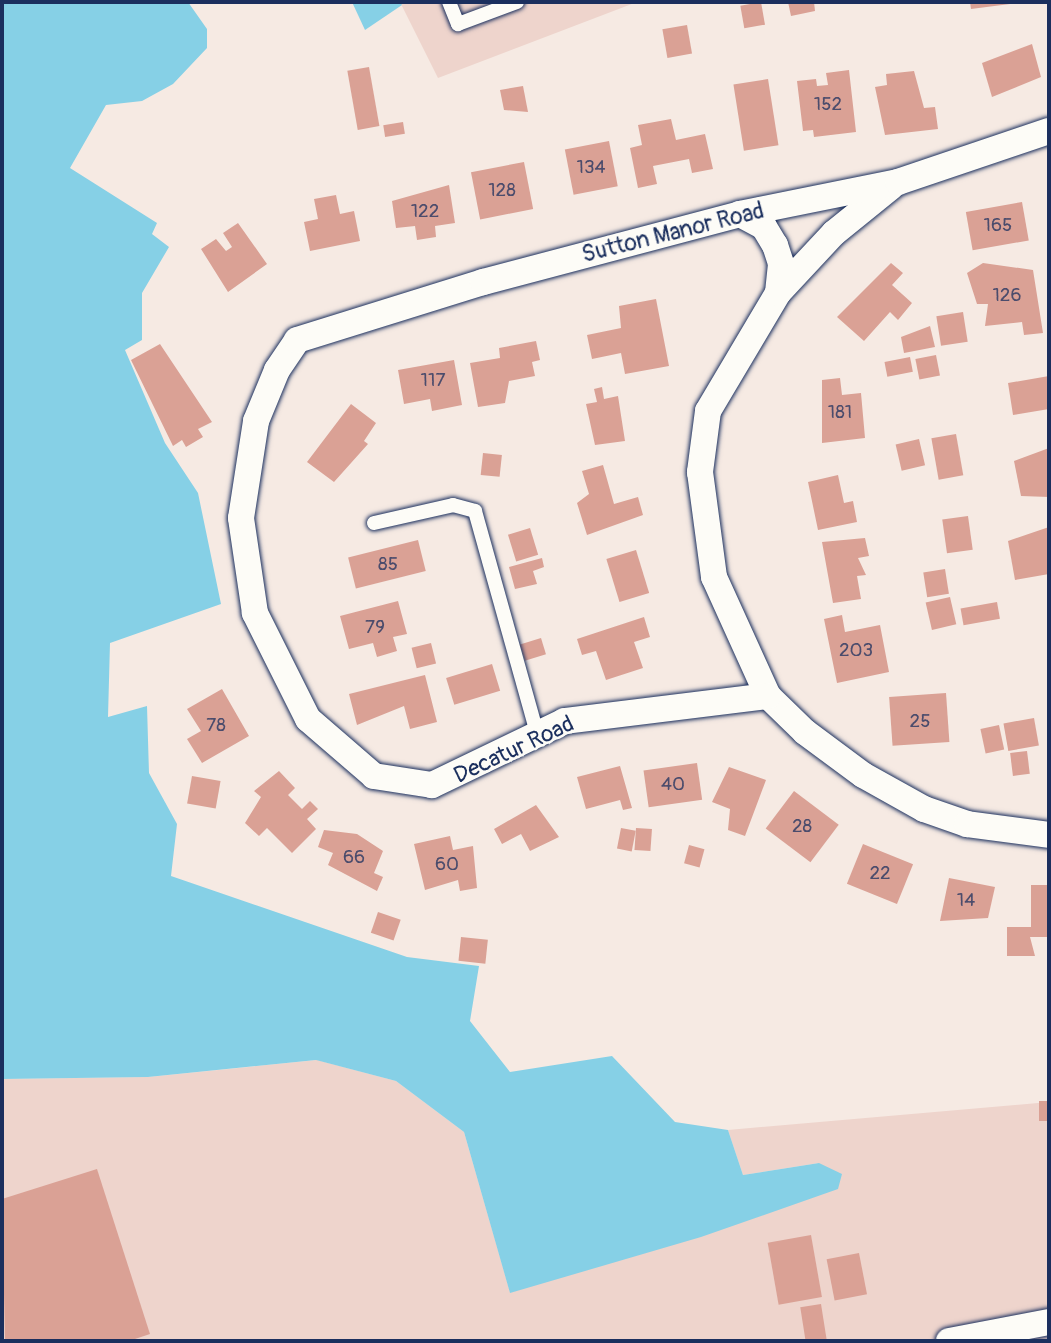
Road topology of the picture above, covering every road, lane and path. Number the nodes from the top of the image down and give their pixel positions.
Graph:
1 (449, 2) edge
2 (517, 2) edge
3 (1049, 131) edge
4 (898, 182) junction
5 (740, 214) junction
6 (778, 293) junction
7 (297, 340) joint
8 (374, 523) dead end
9 (768, 696) junction
10 (537, 733) junction
11 (1049, 835) edge
12 (1049, 1322) edge
13 (949, 1341) edge

1 - 2 lane
3 - 4 street, Sutton Manor Road
4 - 5 street, Sutton Manor Road
4 - 6 street
5 - 6 street
5 - 7 street, Sutton Manor Road
6 - 9 street
7 - 10 street, Decatur Road
8 - 10 lane
9 - 10 street, Decatur Road
9 - 11 street
12 - 13 street

